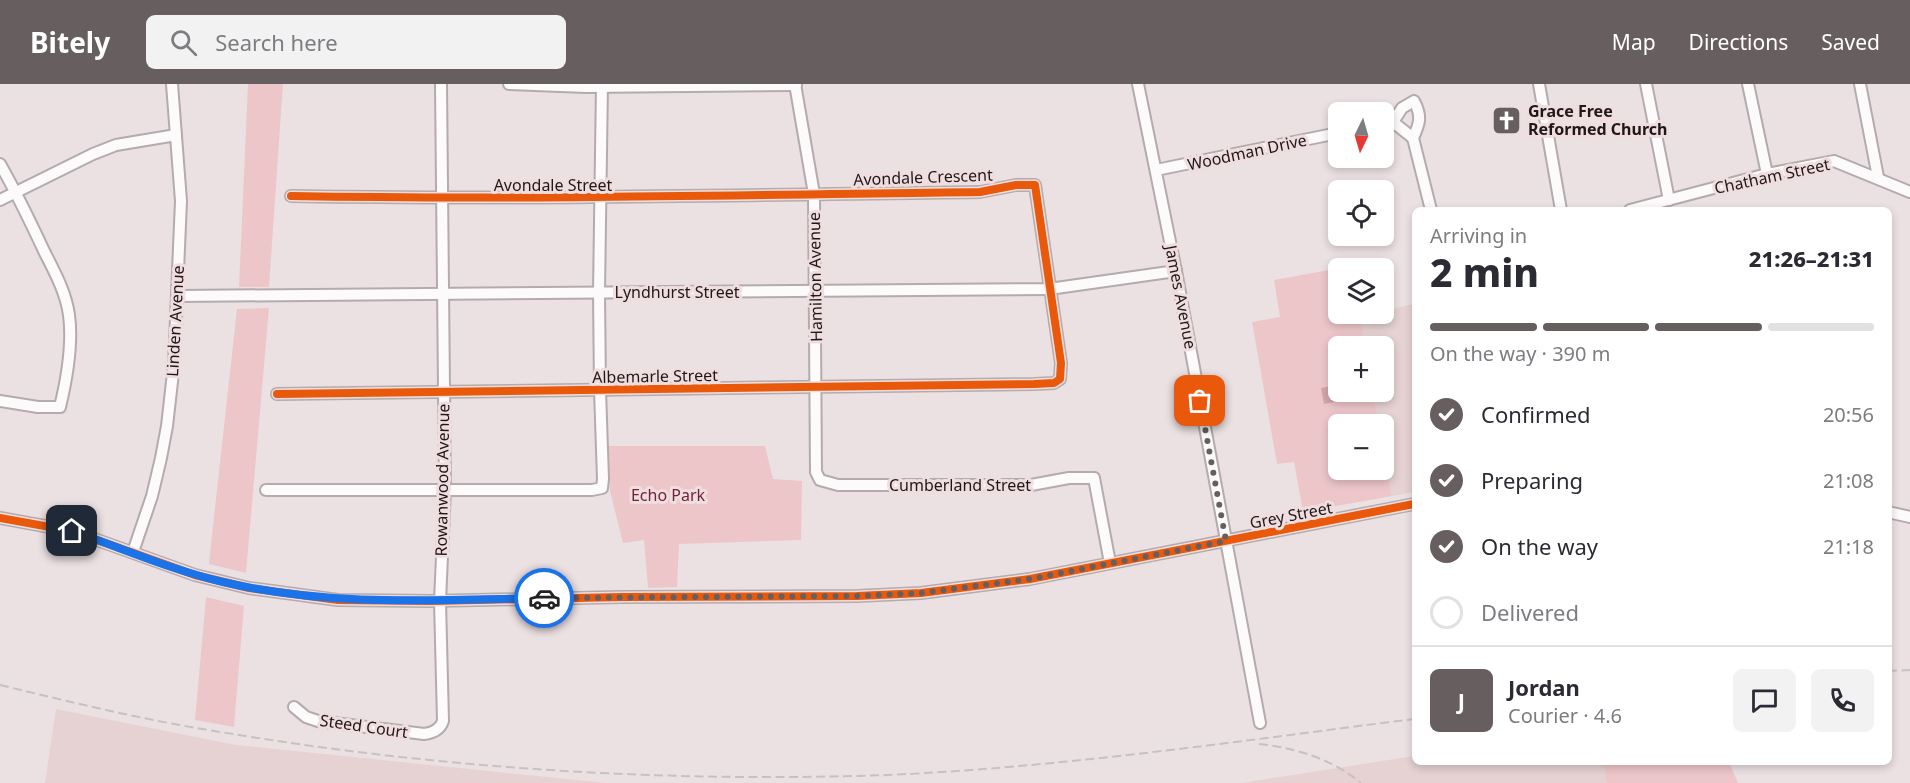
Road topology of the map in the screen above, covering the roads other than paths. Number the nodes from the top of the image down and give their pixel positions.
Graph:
1 (172, 84) edge
2 (441, 84) edge
3 (509, 84) edge
4 (1138, 84) edge
5 (1539, 84) edge
6 (1646, 84) edge
7 (1748, 84) edge
8 (1860, 84) edge
9 (602, 85) edge
10 (795, 85) edge
11 (1394, 117) edge
12 (1394, 127) edge
13 (176, 135) junction
14 (1328, 135) edge
15 (1413, 138) junction
16 (0, 164) edge
17 (1156, 170) junction
18 (1767, 174) junction
19 (1878, 177) junction
20 (16, 191) junction
21 (1910, 192) edge
22 (814, 194) junction
23 (291, 196) dead end
24 (599, 198) junction
25 (442, 199) junction
26 (0, 200) edge
27 (1669, 200) junction
28 (1430, 207) edge
29 (1560, 207) edge
30 (1642, 207) edge
31 (1176, 271) junction
32 (1049, 289) junction
33 (815, 291) junction
34 (599, 292) junction
35 (442, 293) junction
36 (177, 296) junction
37 (817, 388) junction
38 (600, 390) junction
39 (443, 391) junction
40 (277, 394) dead end
41 (0, 401) edge
42 (816, 472) joint
43 (266, 490) dead end
44 (445, 490) junction
45 (1412, 504) edge
46 (1892, 513) edge
47 (1910, 517) edge
48 (0, 518) edge
49 (1226, 541) junction
50 (133, 552) junction
51 (1110, 563) junction
52 (440, 601) junction
53 (294, 707) dead end
54 (1260, 723) dead end
55 (437, 730) joint

1 - 13 street, Linden Avenue
2 - 25 street, Rowanwood Avenue
3 - 9 street
4 - 17 street, James Avenue
5 - 29 street
6 - 27 street
7 - 18 street
8 - 19 street
9 - 10 street
9 - 24 street
10 - 22 street, Hamilton Avenue
11 - 15 street
12 - 15 street
13 - 20 street
13 - 36 street, Linden Avenue
14 - 17 street, Woodman Drive
15 - 28 street
16 - 20 street
17 - 31 street, James Avenue
18 - 19 street, Chatham Street
18 - 27 street, Chatham Street
19 - 21 street, Chatham Street
20 - 26 street
20 - 41 street
22 - 24 street, Avondale Street
22 - 32 street, Avondale Crescent
22 - 33 street, Hamilton Avenue
23 - 25 street, Avondale Street
24 - 25 street, Avondale Street
24 - 34 street
25 - 35 street, Rowanwood Avenue
27 - 30 street, Chatham Street
31 - 32 street, Lyndhurst Street
31 - 49 street, James Avenue
32 - 33 street, Lyndhurst Street
32 - 37 street, Albemarle Street
33 - 34 street, Lyndhurst Street
33 - 37 street, Hamilton Avenue
34 - 35 street, Lyndhurst Street
34 - 38 street
35 - 36 street, Lyndhurst Street
35 - 39 street, Rowanwood Avenue
36 - 50 street, Linden Avenue
37 - 38 street, Albemarle Street
37 - 42 street, Hamilton Avenue
38 - 39 street, Albemarle Street
38 - 44 street
39 - 40 street, Albemarle Street
39 - 44 street, Rowanwood Avenue
42 - 51 street, Cumberland Street
43 - 44 street
44 - 52 street, Rowanwood Avenue
45 - 49 street, Grey Street
46 - 47 street
48 - 50 street, Grey Street
49 - 51 street, Grey Street
49 - 54 street, James Avenue
50 - 52 street, Grey Street
51 - 52 street, Grey Street
52 - 55 street, Rowanwood Avenue
53 - 55 street, Steed Court

